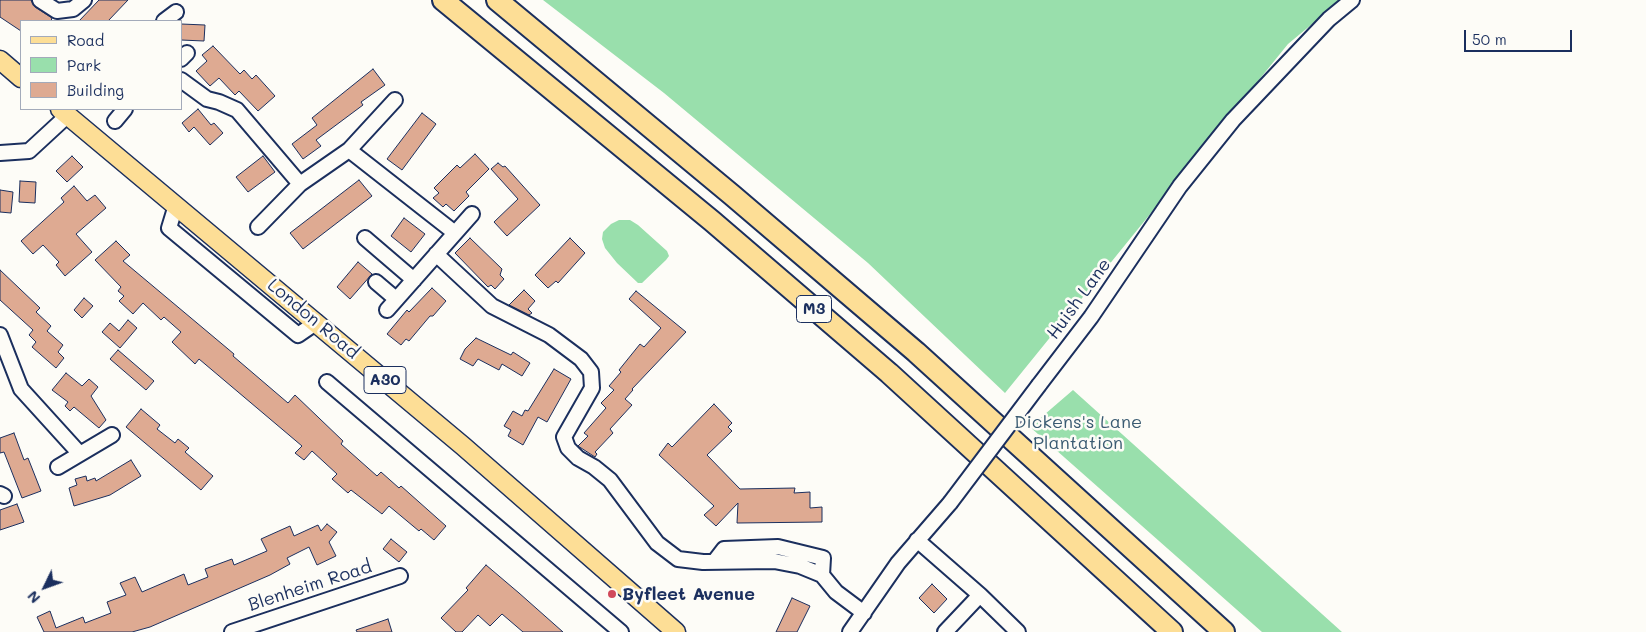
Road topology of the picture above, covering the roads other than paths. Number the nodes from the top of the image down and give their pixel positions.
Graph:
1 (40, 0) edge
2 (84, 0) edge
3 (443, 0) edge
4 (497, 0) edge
5 (1352, 0) edge
6 (176, 12) dead end
7 (165, 20) edge
8 (0, 60) edge
9 (20, 77) edge
10 (182, 81) edge
11 (395, 100) dead end
12 (125, 110) edge
13 (64, 112) edge
14 (115, 121) dead end
15 (349, 150) junction
16 (0, 153) edge
17 (300, 184) junction
18 (472, 214) dead end
19 (258, 227) dead end
20 (455, 233) junction
21 (365, 238) dead end
22 (436, 254) junction
23 (414, 280) junction
24 (376, 282) dead end
25 (396, 299) junction
26 (387, 310) dead end
27 (0, 335) edge
28 (327, 382) dead end
29 (112, 434) dead end
30 (80, 454) junction
31 (58, 467) dead end
32 (917, 540) junction
33 (401, 575) dead end
34 (980, 596) junction
35 (864, 613) junction
36 (239, 631) edge
37 (621, 632) edge
38 (676, 632) edge
39 (850, 632) edge
40 (945, 632) edge
41 (1018, 632) edge
42 (1172, 632) edge
43 (1224, 632) edge

1 - 2 street
3 - 42 highway, M3
4 - 43 highway, M3
5 - 32 street, Huish Lane, bridge
6 - 7 street
8 - 9 main road
10 - 17 street
11 - 15 street
12 - 14 street
13 - 16 street
13 - 38 main road, London Road / A30
15 - 17 street
15 - 20 street
17 - 19 street
18 - 20 street
20 - 22 street
21 - 23 street
22 - 23 street
22 - 35 street
23 - 25 street
24 - 25 street
25 - 26 street
27 - 30 street
28 - 37 street
29 - 30 street
30 - 31 street
32 - 34 street
32 - 35 street, Huish Lane
33 - 36 street, Blenheim Road
34 - 40 street
34 - 41 street
35 - 39 street, Huish Lane

